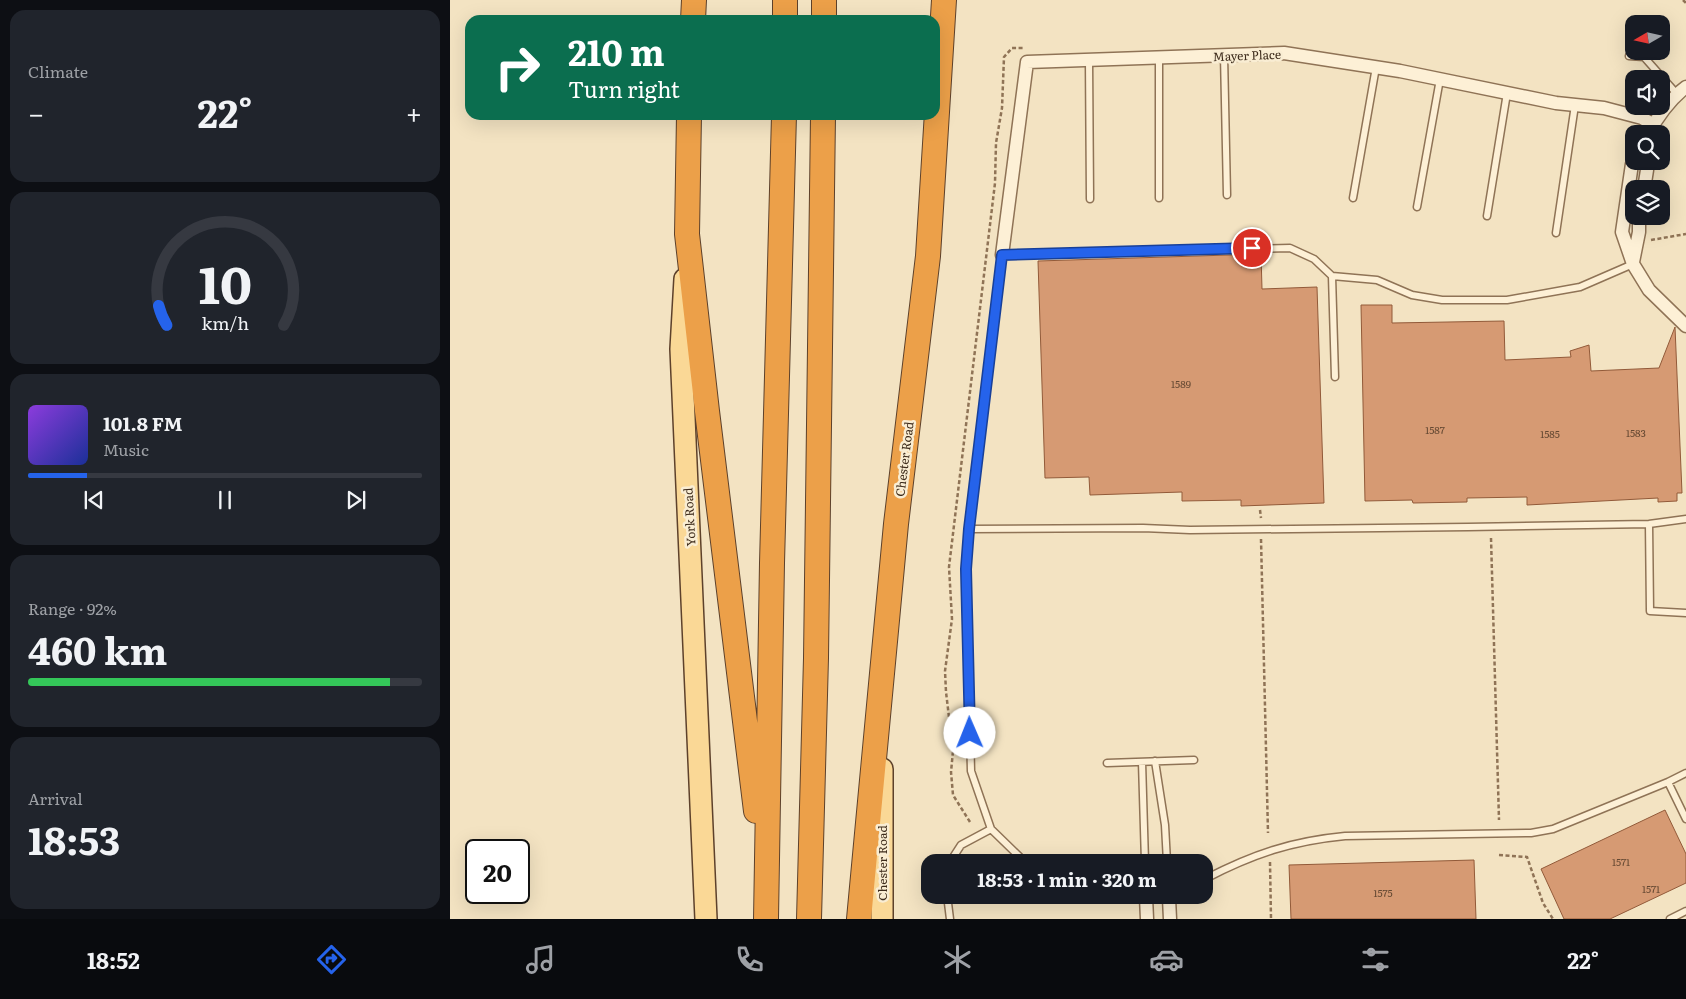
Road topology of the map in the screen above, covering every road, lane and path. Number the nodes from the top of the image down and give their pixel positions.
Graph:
1 (694, 0) edge
2 (785, 0) edge
3 (824, 0) edge
4 (936, 0) edge
5 (944, 0) edge
6 (1682, 0) edge
7 (1686, 4) edge
8 (693, 15) edge
9 (785, 15) edge
10 (824, 15) edge
11 (938, 15) edge
12 (940, 26) edge
13 (942, 39) junction
14 (1224, 56) junction
15 (1090, 58) junction
16 (1159, 58) junction
17 (1647, 60) edge
18 (1376, 67) junction
19 (940, 70) edge
20 (1440, 79) junction
21 (1681, 90) edge
22 (1507, 93) junction
23 (1575, 105) junction
24 (689, 120) edge
25 (784, 120) edge
26 (823, 120) edge
27 (937, 120) edge
28 (1648, 125) edge
29 (1654, 125) edge
30 (1631, 170) edge
31 (1227, 195) dead end
32 (1159, 198) dead end
33 (1353, 198) dead end
34 (1090, 199) dead end
35 (1417, 207) dead end
36 (1487, 216) dead end
37 (1639, 225) edge
38 (1556, 233) dead end
39 (687, 234) junction
40 (1686, 234) edge
41 (1649, 240) dead end
42 (1002, 255) junction
43 (1633, 264) junction
44 (1332, 276) junction
45 (1686, 326) edge
46 (1335, 377) dead end
47 (1260, 510) dead end
48 (1686, 520) edge
49 (1649, 524) junction
50 (1491, 526) junction
51 (969, 529) junction
52 (1261, 529) junction
53 (1686, 613) edge
54 (882, 665) junction
55 (1194, 760) dead end
56 (1155, 761) junction
57 (1142, 762) junction
58 (1108, 763) dead end
59 (1686, 773) edge
60 (1668, 782) junction
61 (1686, 819) edge
62 (1499, 820) dead end
63 (991, 829) junction
64 (1268, 833) dead end
65 (955, 854) edge
66 (1017, 854) edge
67 (1145, 854) edge
68 (1167, 854) edge
69 (1500, 854) dead end
70 (1270, 861) dead end
71 (1213, 875) edge
72 (948, 904) edge
73 (1146, 904) edge
74 (1171, 904) edge
75 (766, 909) edge
76 (1686, 911) edge
77 (706, 919) edge
78 (809, 919) edge
79 (859, 919) edge
80 (882, 919) edge
81 (950, 919) edge
82 (1147, 919) edge
83 (1170, 919) edge
84 (1271, 919) edge
85 (1553, 919) edge
86 (1670, 919) edge

1 - 8 highway
2 - 9 highway
3 - 10 highway
4 - 11 highway
5 - 13 highway, Chester Road
6 - 7 path
12 - 13 highway
13 - 19 highway, Chester Road
14 - 16 street, Mayer Place
14 - 18 street, Mayer Place
14 - 31 lane
15 - 16 street, Mayer Place
15 - 34 lane
15 - 42 street, Mayer Place
16 - 32 lane
17 - 21 lane
18 - 20 street, Mayer Place
18 - 33 lane
20 - 22 street, Mayer Place
20 - 35 lane
21 - 29 street
22 - 23 street, Mayer Place
22 - 36 lane
23 - 28 street, Mayer Place
23 - 38 lane
24 - 39 highway, York Road
25 - 75 highway
26 - 78 highway
27 - 54 highway, Chester Road
30 - 43 street
37 - 43 street
39 - 75 highway
39 - 77 main road, York Road
40 - 41 path
42 - 44 lane
42 - 51 lane
43 - 44 lane
43 - 45 street
44 - 46 lane
47 - 52 path
48 - 49 lane
49 - 50 lane
49 - 53 lane
50 - 52 lane
50 - 62 path
51 - 52 lane
51 - 63 lane
52 - 64 path
54 - 79 highway
54 - 80 main road, Chester Road
55 - 56 lane
56 - 57 lane
56 - 68 lane
57 - 58 lane
57 - 67 lane
59 - 60 lane
60 - 61 lane
60 - 71 lane
63 - 65 lane
63 - 66 lane
69 - 85 path
70 - 84 path
72 - 81 lane
73 - 82 street
74 - 83 street
76 - 86 lane

